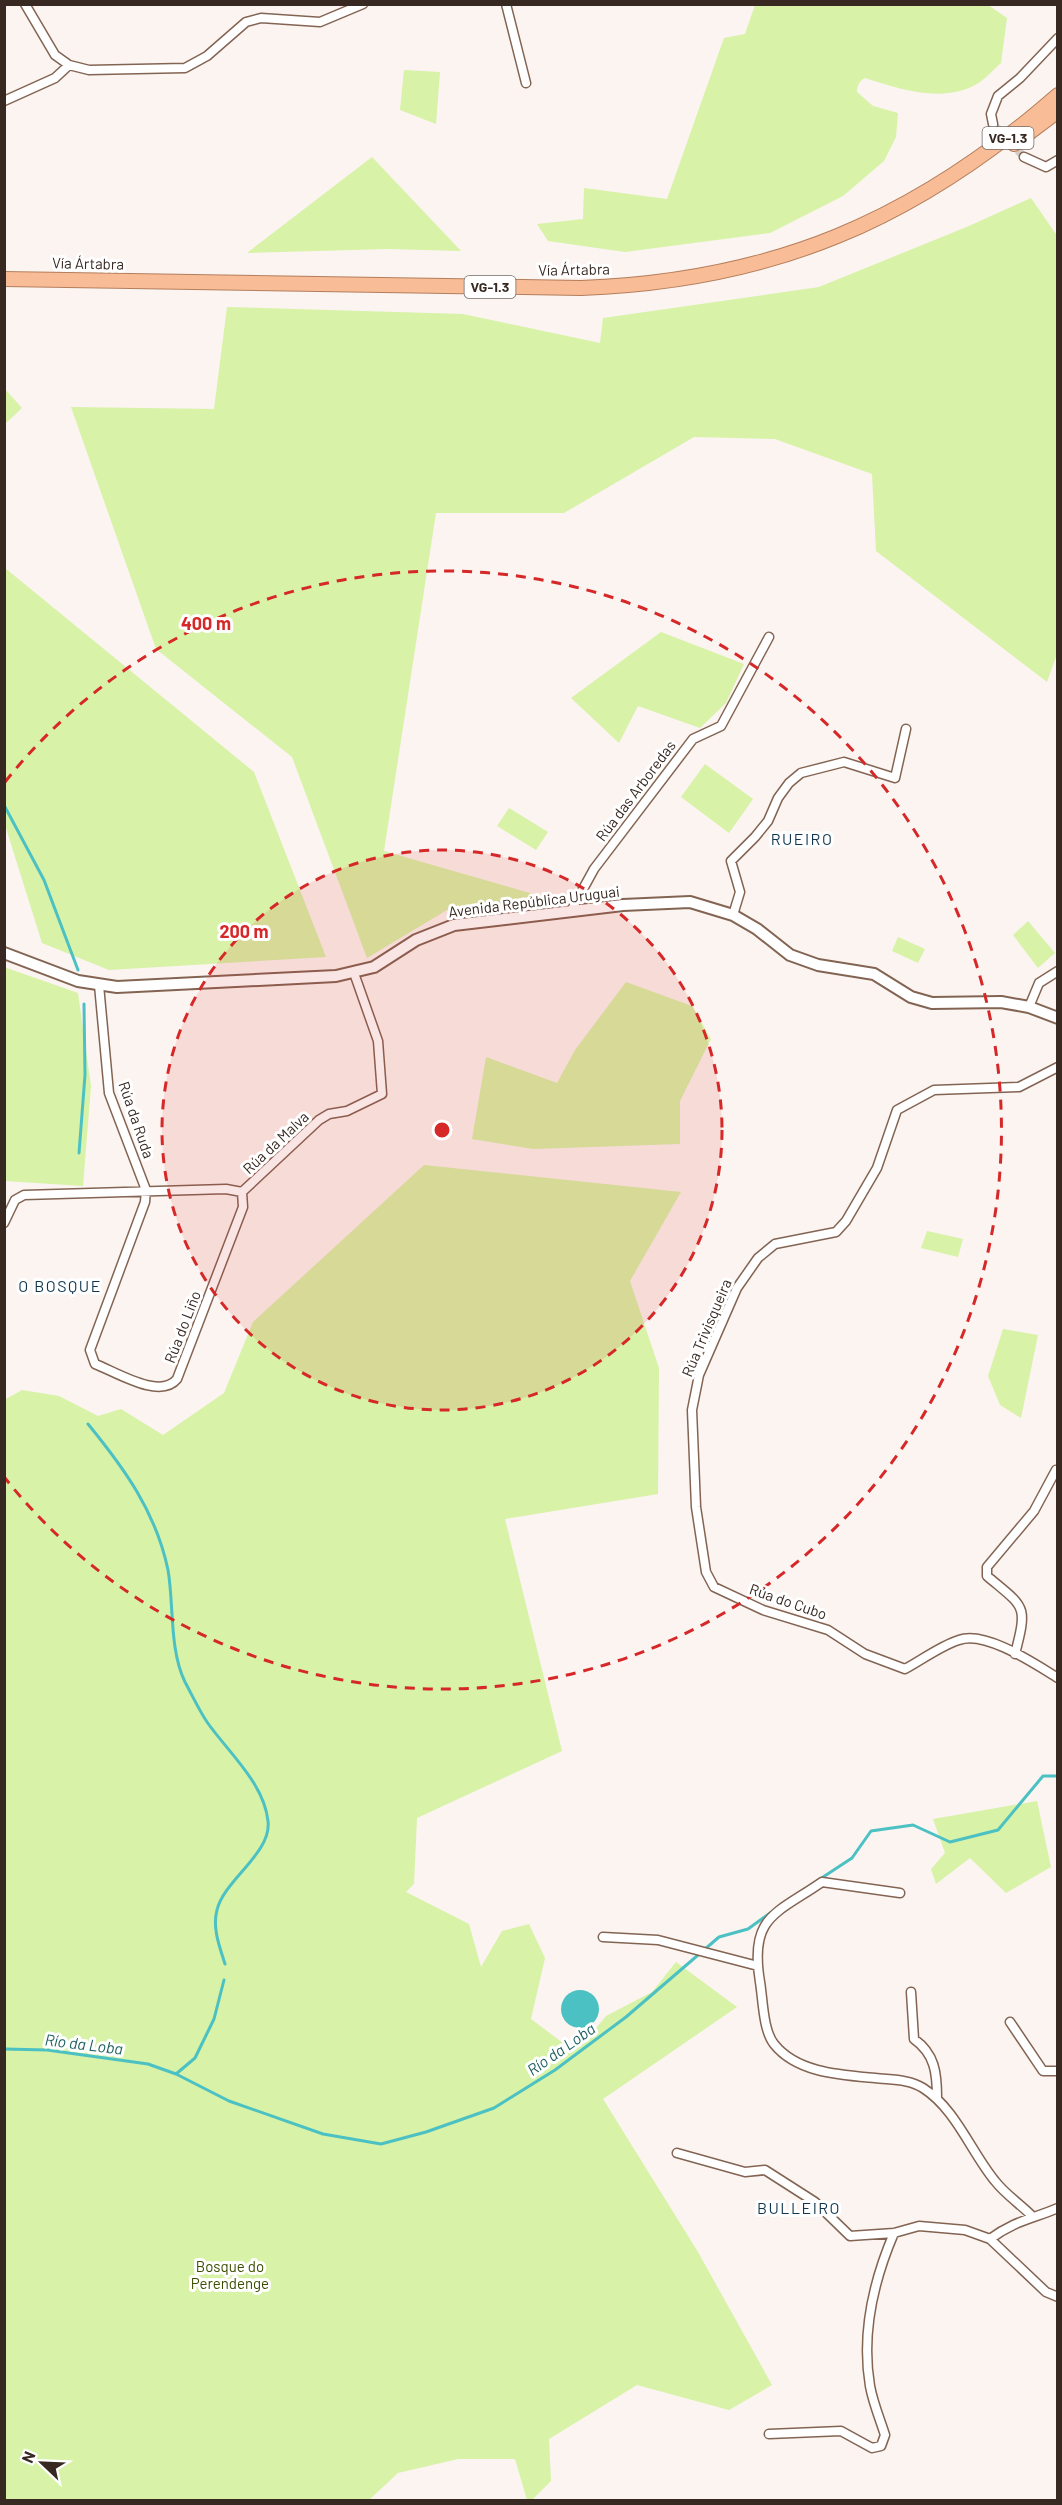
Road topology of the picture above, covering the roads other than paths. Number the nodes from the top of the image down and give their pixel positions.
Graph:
1 (25, 4) edge
2 (363, 4) edge
3 (506, 4) edge
4 (1058, 38) edge
5 (69, 65) junction
6 (526, 83) dead end
7 (1058, 95) edge
8 (4, 101) edge
9 (1058, 111) edge
10 (993, 124) dead end
11 (1024, 157) tunnel mouth
12 (1058, 160) edge
13 (954, 176) junction
14 (4, 279) edge
15 (769, 637) dead end
16 (906, 729) dead end
17 (571, 911) junction
18 (733, 915) junction
19 (4, 953) edge
20 (1058, 971) edge
21 (354, 973) junction
22 (99, 985) junction
23 (1029, 1007) junction
24 (1058, 1018) edge
25 (1058, 1067) edge
26 (146, 1190) junction
27 (242, 1192) junction
28 (4, 1223) edge
29 (1056, 1470) dead end
30 (714, 1587) joint
31 (1015, 1654) junction
32 (1058, 1678) edge
33 (900, 1893) dead end
34 (603, 1937) dead end
35 (758, 1966) junction
36 (911, 1992) dead end
37 (1010, 2022) dead end
38 (1058, 2071) edge
39 (937, 2098) junction
40 (677, 2153) dead end
41 (1058, 2208) edge
42 (1031, 2216) junction
43 (894, 2233) junction
44 (990, 2239) junction
45 (1058, 2297) edge
46 (769, 2434) dead end

1 - 5 street
2 - 5 street
3 - 6 street
4 - 10 street
5 - 8 street
7 - 13 highway, Vía Ártabra / VG-1.3
9 - 13 highway, VG-1.3
11 - 12 street
13 - 14 highway, Vía Ártabra / VG-1.3
15 - 17 street, Rúa das Arboredas
16 - 18 street
17 - 18 street, Avenida República Uruguai
17 - 21 street, Avenida República Uruguai
18 - 23 street, Avenida República Uruguai
19 - 22 street, Avenida República Uruguai
20 - 23 street
21 - 22 street, Avenida República Uruguai
21 - 27 street, Rúa da Malva
22 - 26 street, Rúa da Ruda
23 - 24 street, Avenida República Uruguai
25 - 30 street, Rúa Trivisqueira
26 - 27 street, Rúa da Malva
26 - 27 street, Rúa do Liño
26 - 28 street, Rúa da Malva
29 - 31 street
30 - 31 street, Rúa do Cubo
31 - 32 street, Rúa do Cubo
33 - 35 street
34 - 35 street
35 - 39 street
36 - 39 street
37 - 38 street
39 - 42 street
40 - 43 street
41 - 42 street
42 - 44 street
43 - 44 street
43 - 46 street
44 - 45 street

